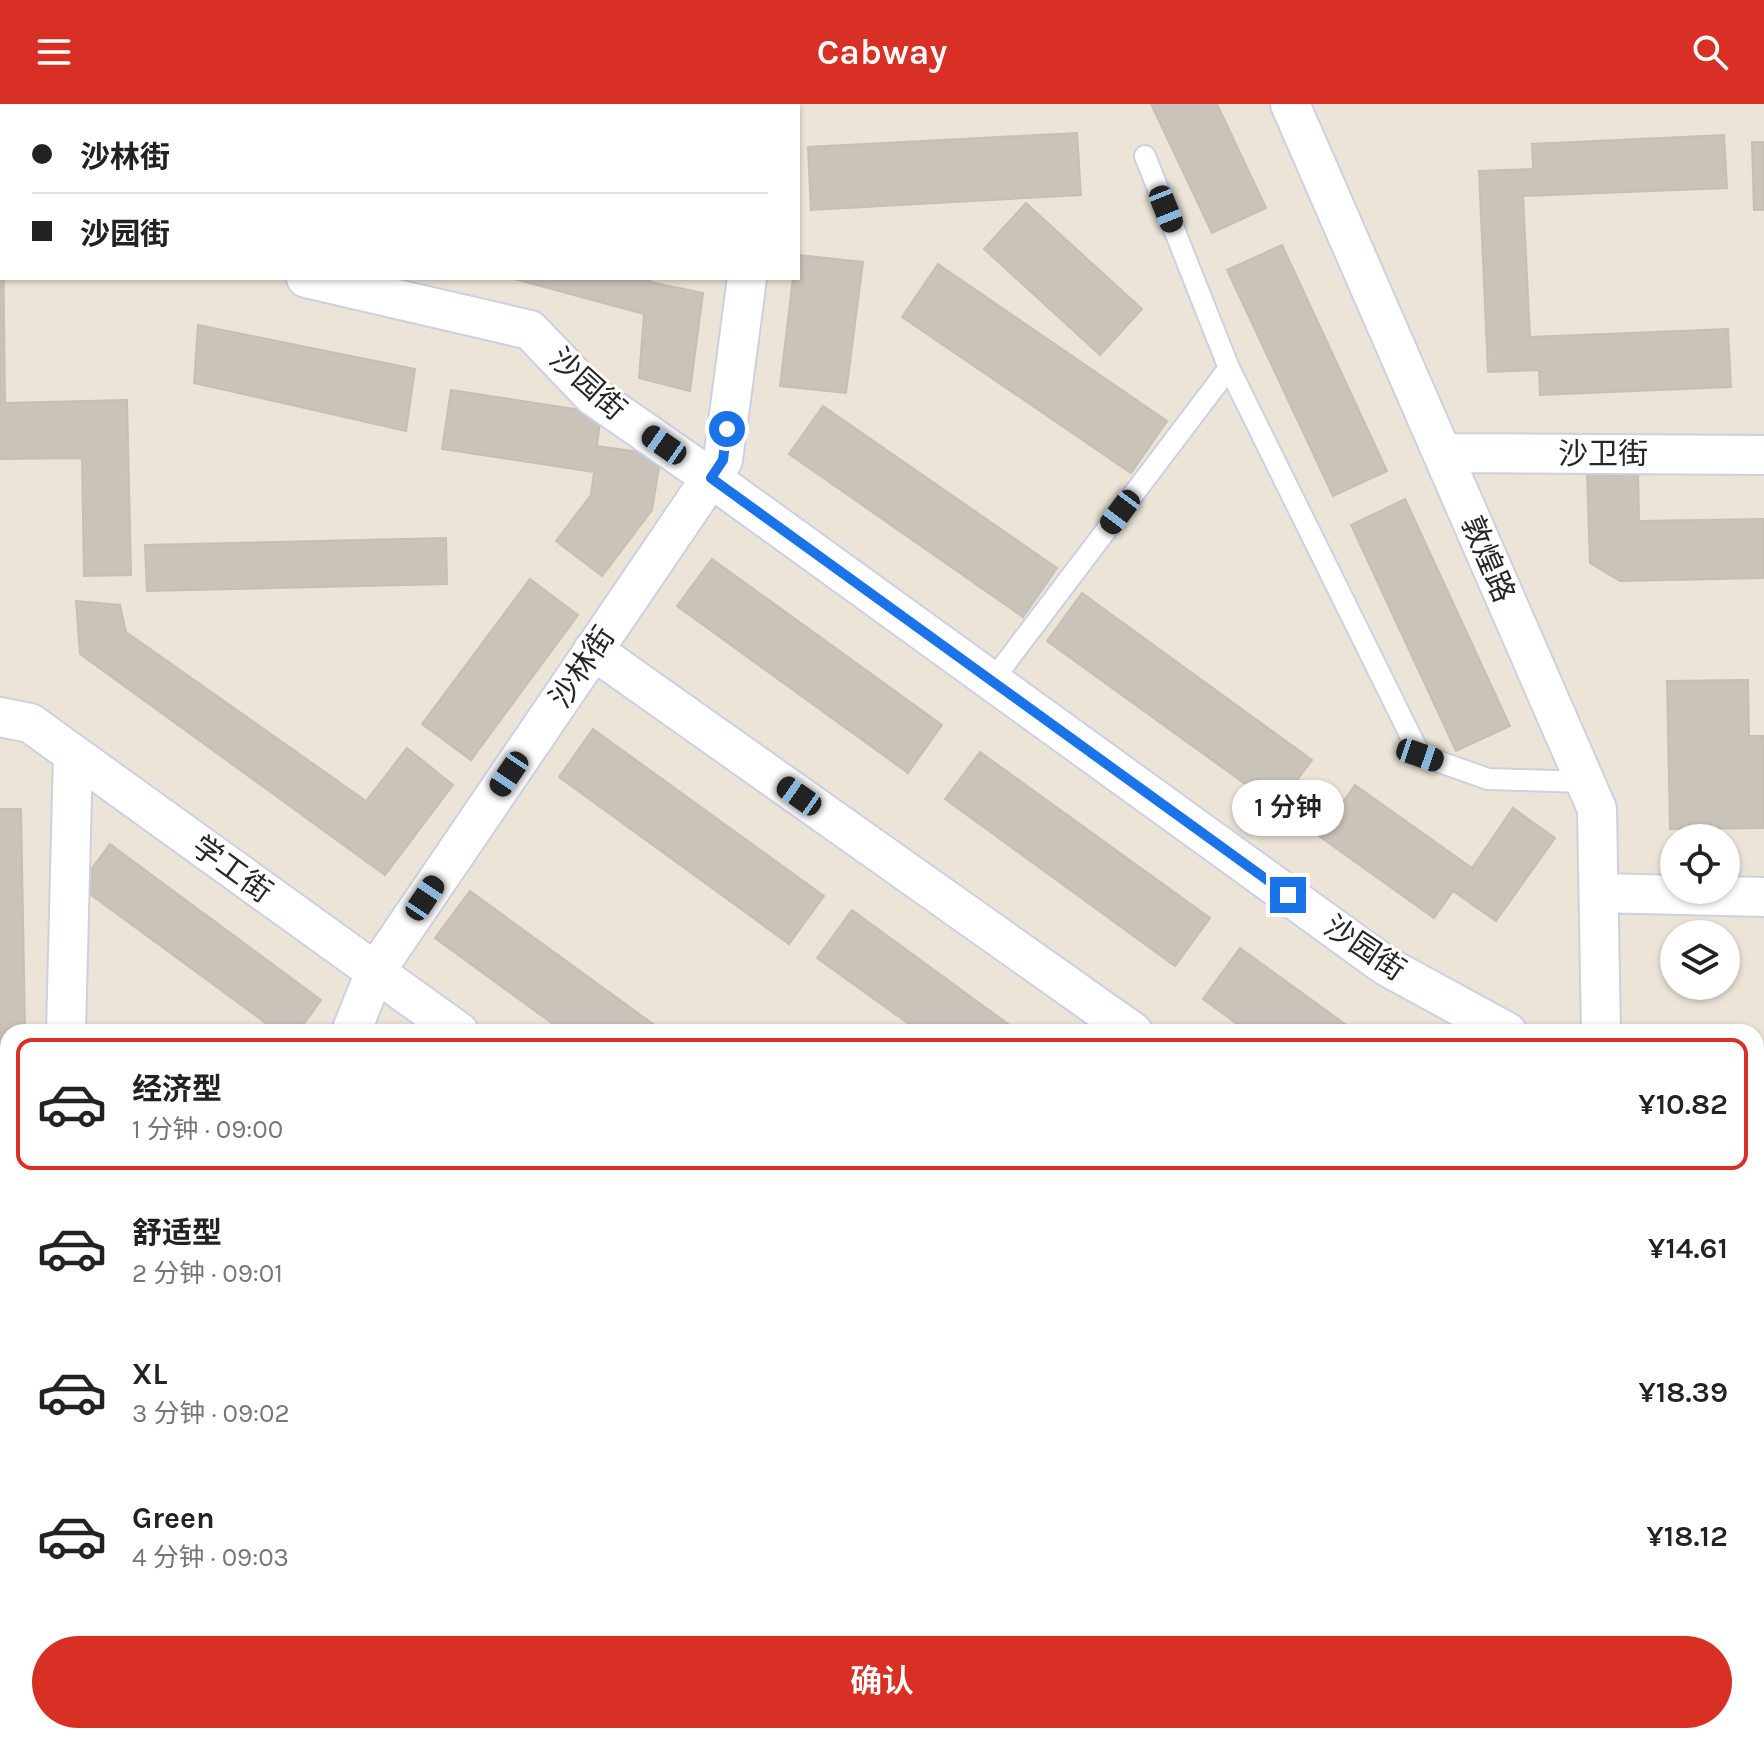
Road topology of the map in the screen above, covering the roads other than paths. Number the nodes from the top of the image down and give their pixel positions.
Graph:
1 (1290, 104) edge
2 (1145, 156) dead end
3 (315, 280) edge
4 (747, 280) edge
5 (1229, 368) junction
6 (1442, 453) junction
7 (1764, 455) edge
8 (711, 478) junction
9 (593, 650) junction
10 (992, 681) junction
11 (0, 717) edge
12 (73, 754) junction
13 (1585, 782) junction
14 (1599, 893) junction
15 (1764, 897) edge
16 (375, 972) junction
17 (66, 1024) edge
18 (354, 1024) edge
19 (448, 1024) edge
20 (1122, 1024) edge
21 (1492, 1024) edge
22 (1601, 1024) edge

1 - 6 street, 敦煌路
2 - 5 lane
3 - 8 street, 沙园街
4 - 8 street, 沙林街
5 - 10 lane
5 - 13 lane
6 - 7 street, 沙卫街
6 - 13 street, 敦煌路
8 - 9 street, 沙林街
8 - 10 street, 沙园街
9 - 16 street, 沙林街
9 - 20 street
10 - 21 street, 沙园街
11 - 12 street, 学工街
12 - 16 street, 学工街
12 - 17 street
13 - 14 street, 敦煌路
14 - 15 street
14 - 22 street, 敦煌路
16 - 18 street, 沙林街
16 - 19 street, 学工街

